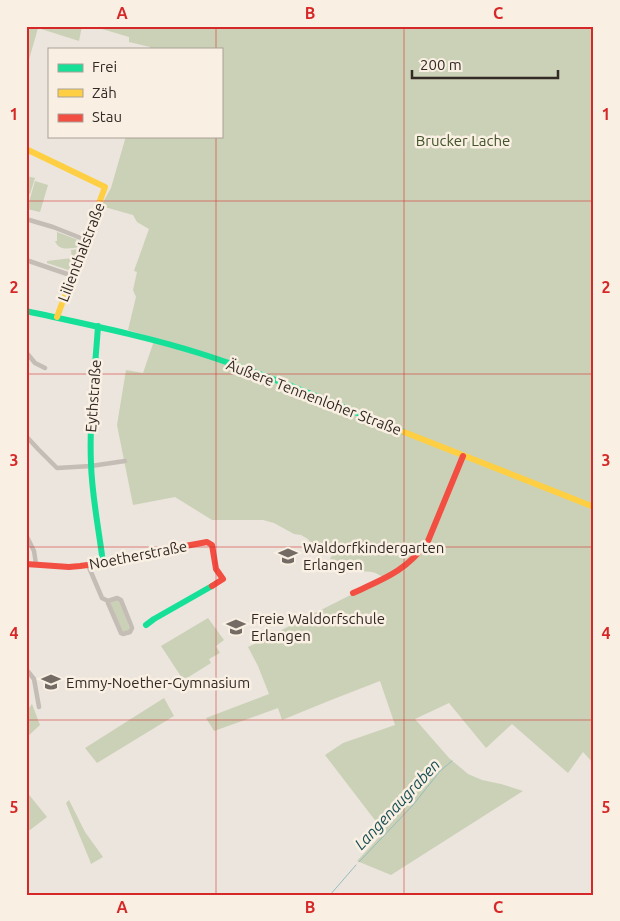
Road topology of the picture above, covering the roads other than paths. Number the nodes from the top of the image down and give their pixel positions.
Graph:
1 (26, 149) edge
2 (26, 219) edge
3 (86, 240) junction
4 (26, 260) edge
5 (73, 276) junction
6 (26, 311) edge
7 (56, 317) junction
8 (98, 326) junction
9 (26, 352) edge
10 (45, 368) dead end
11 (26, 436) edge
12 (463, 456) junction
13 (125, 461) dead end
14 (91, 466) junction
15 (594, 507) edge
16 (26, 534) edge
17 (103, 563) junction
18 (26, 564) edge
19 (36, 564) junction
20 (88, 565) junction
21 (353, 593) dead end
22 (108, 601) junction
23 (146, 625) dead end
24 (26, 670) edge
25 (40, 707) dead end

1 - 3 street, Lilienthalstraße
2 - 3 street
3 - 5 street, Lilienthalstraße
4 - 5 street
5 - 7 street, Lilienthalstraße
6 - 7 street, Äußere Tennenloher Straße
7 - 8 street, Äußere Tennenloher Straße
8 - 12 street, Äußere Tennenloher Straße
8 - 14 street, Eythstraße
9 - 10 street
11 - 14 street
12 - 15 street, Äußere Tennenloher Straße
12 - 21 street
13 - 14 street
14 - 17 street, Eythstraße
16 - 19 street
17 - 20 street, Noetherstraße
17 - 23 street, Noetherstraße
18 - 19 street, Noetherstraße
19 - 20 street, Noetherstraße
20 - 22 street
22 - 22 street
24 - 25 street

